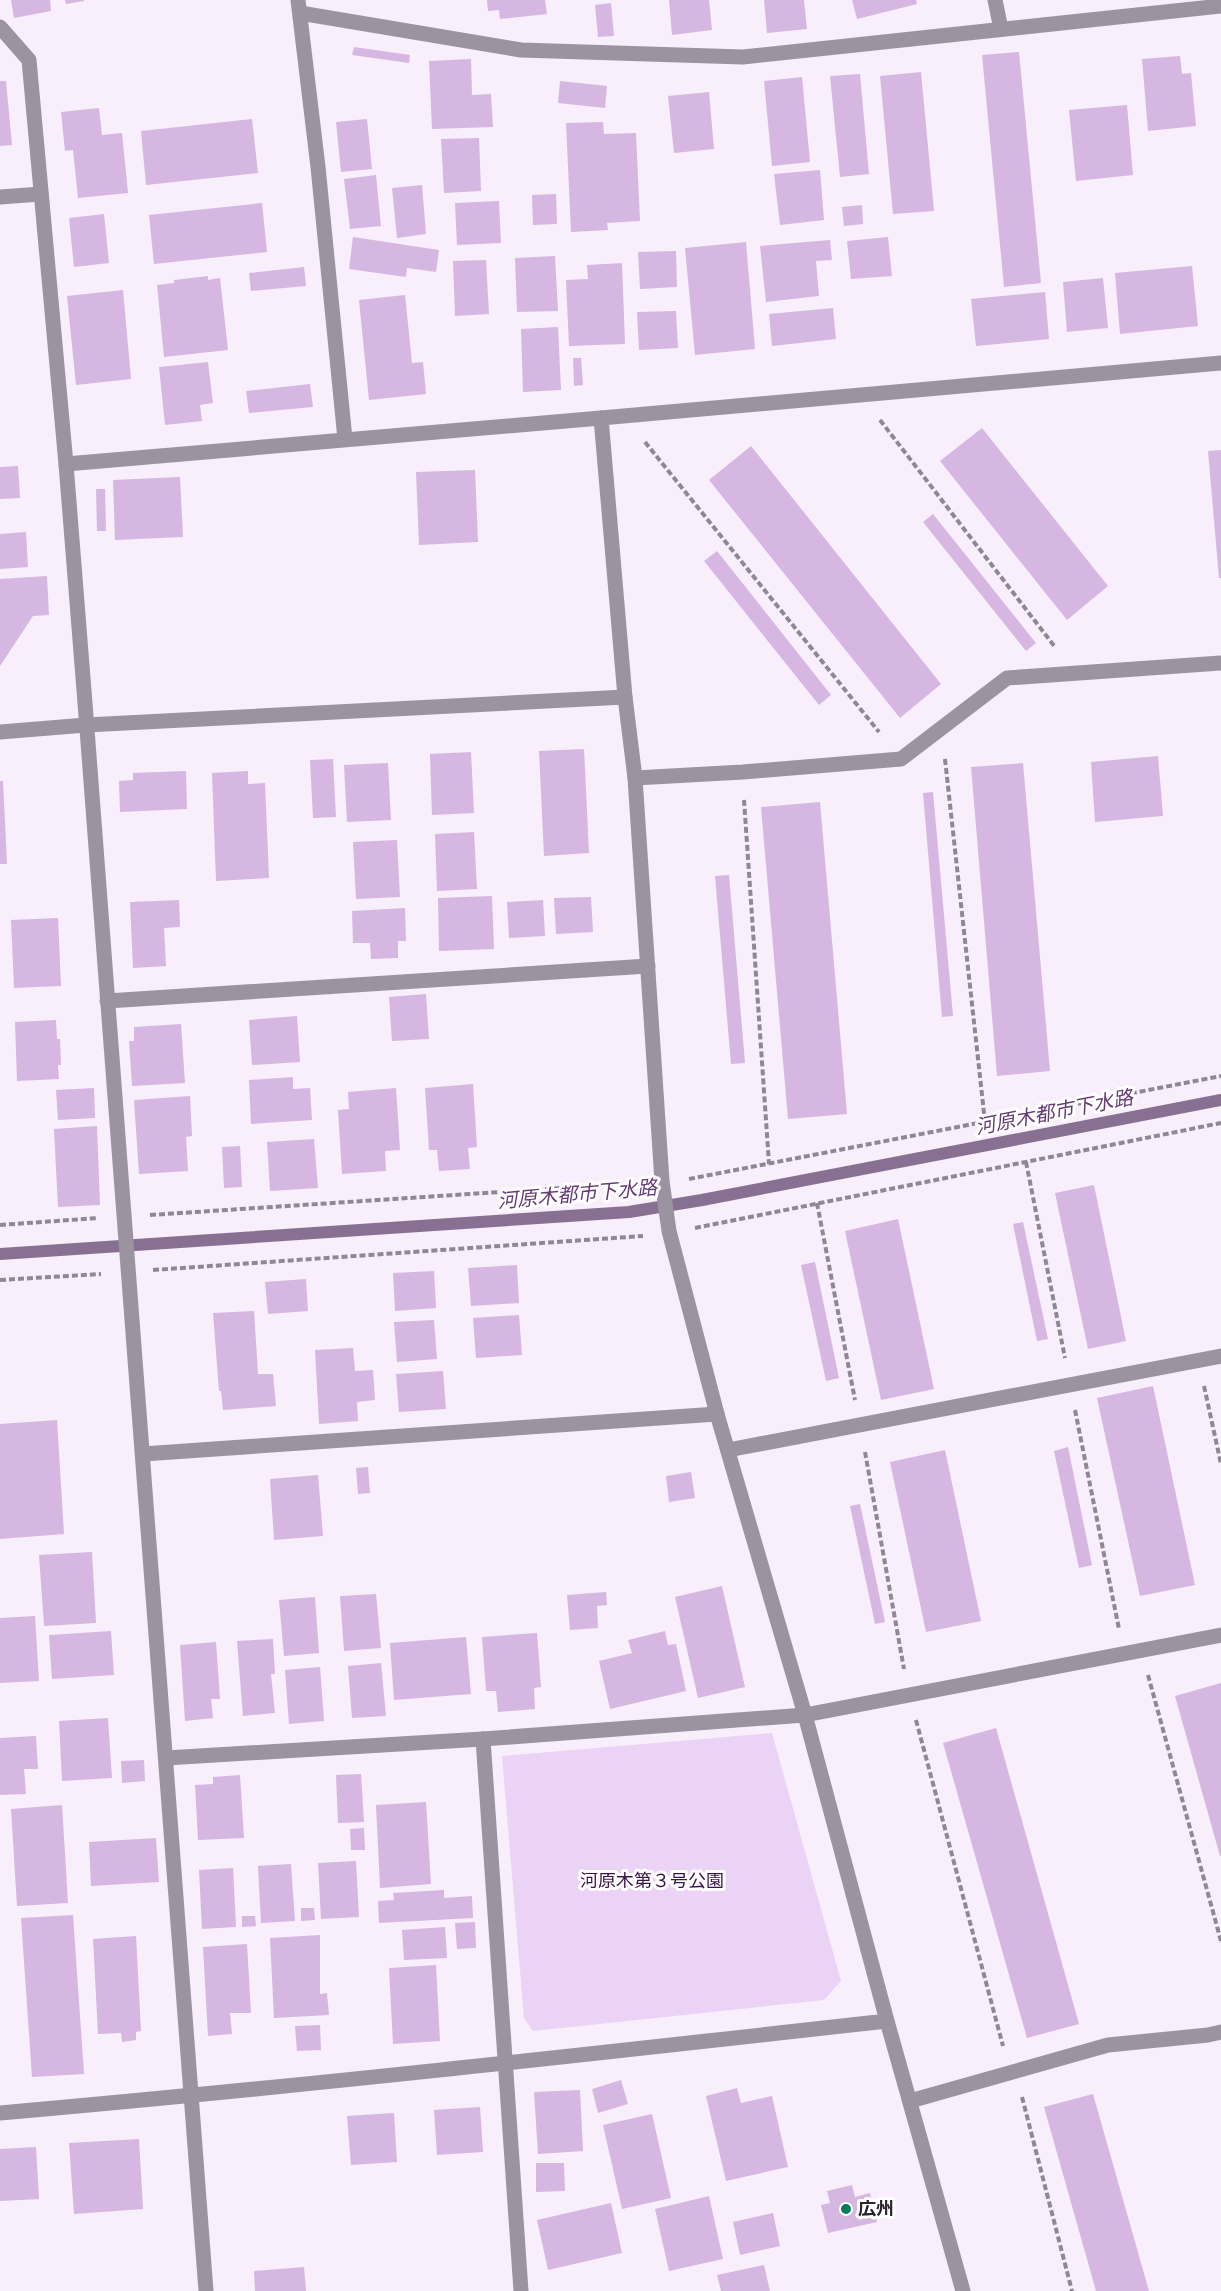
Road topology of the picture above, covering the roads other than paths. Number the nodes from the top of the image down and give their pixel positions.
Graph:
1 (995, 0) edge
2 (1221, 6) edge
3 (299, 7) edge
4 (0, 27) edge
5 (1001, 29) junction
6 (41, 194) junction
7 (0, 197) edge
8 (1221, 363) edge
9 (601, 418) junction
10 (345, 440) junction
11 (66, 464) junction
12 (1221, 663) edge
13 (625, 697) junction
14 (86, 725) junction
15 (0, 732) edge
16 (635, 778) junction
17 (648, 966) junction
18 (107, 1001) junction
19 (1221, 1356) edge
20 (717, 1414) junction
21 (728, 1450) junction
22 (142, 1454) junction
23 (1221, 1635) edge
24 (805, 1714) junction
25 (483, 1739) junction
26 (166, 1758) junction
27 (887, 2021) junction
28 (1221, 2032) edge
29 (506, 2063) junction
30 (192, 2096) junction
31 (910, 2101) junction
32 (0, 2113) edge
33 (206, 2291) edge
34 (521, 2291) edge
35 (963, 2291) edge

1 - 5 street
2 - 5 street
3 - 5 street
3 - 10 street
4 - 6 street
6 - 7 street
6 - 11 street
8 - 9 street
9 - 10 street
9 - 13 street
10 - 11 street
11 - 14 street
12 - 16 street
13 - 14 street
13 - 16 street
14 - 15 street
14 - 18 street
16 - 17 street
17 - 18 street
17 - 20 street
18 - 22 street
19 - 21 street
20 - 21 street
20 - 22 street
21 - 24 street
22 - 26 street
23 - 24 street
24 - 25 street
24 - 27 street
25 - 26 street
25 - 29 street
26 - 30 street
27 - 29 street
27 - 31 street
28 - 31 street
29 - 30 street
29 - 34 street
30 - 32 street
30 - 33 street
31 - 35 street

